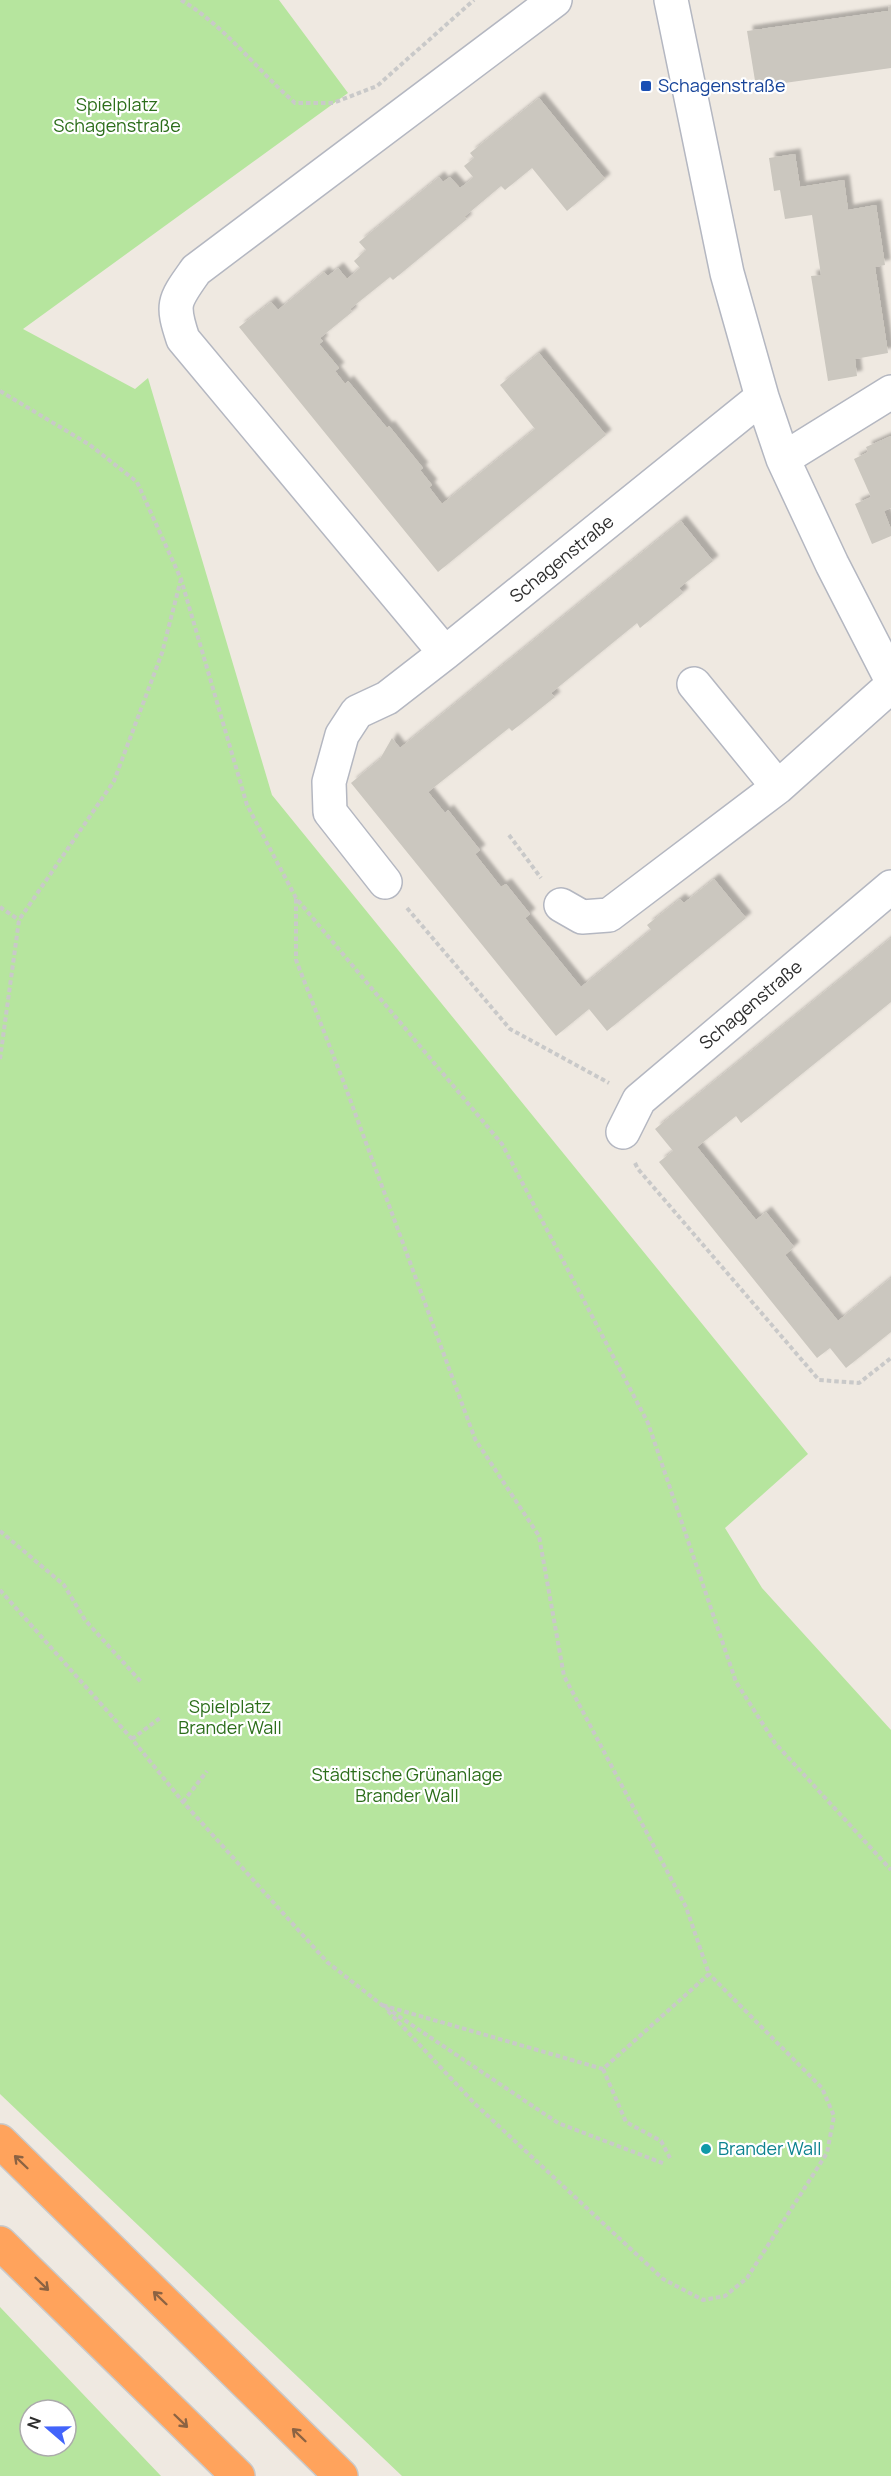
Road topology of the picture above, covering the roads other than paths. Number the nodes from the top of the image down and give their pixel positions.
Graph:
1 (555, 0) edge
2 (671, 0) edge
3 (891, 392) edge
4 (762, 397) junction
5 (783, 459) junction
6 (445, 653) junction
7 (891, 679) edge
8 (694, 684) dead end
9 (891, 686) edge
10 (778, 787) junction
11 (385, 882) road end
12 (891, 886) edge
13 (561, 905) road end
14 (623, 1132) road end
15 (0, 2141) edge
16 (0, 2244) edge
17 (237, 2476) edge
18 (341, 2476) edge

1 - 6 street
2 - 4 street
3 - 5 street
4 - 5 street
4 - 6 street, Schagenstraße
5 - 7 street
6 - 11 street, Schagenstraße
8 - 10 street
9 - 10 street
10 - 13 street
12 - 14 street, Schagenstraße
18 -> 15 highway
16 -> 17 highway

